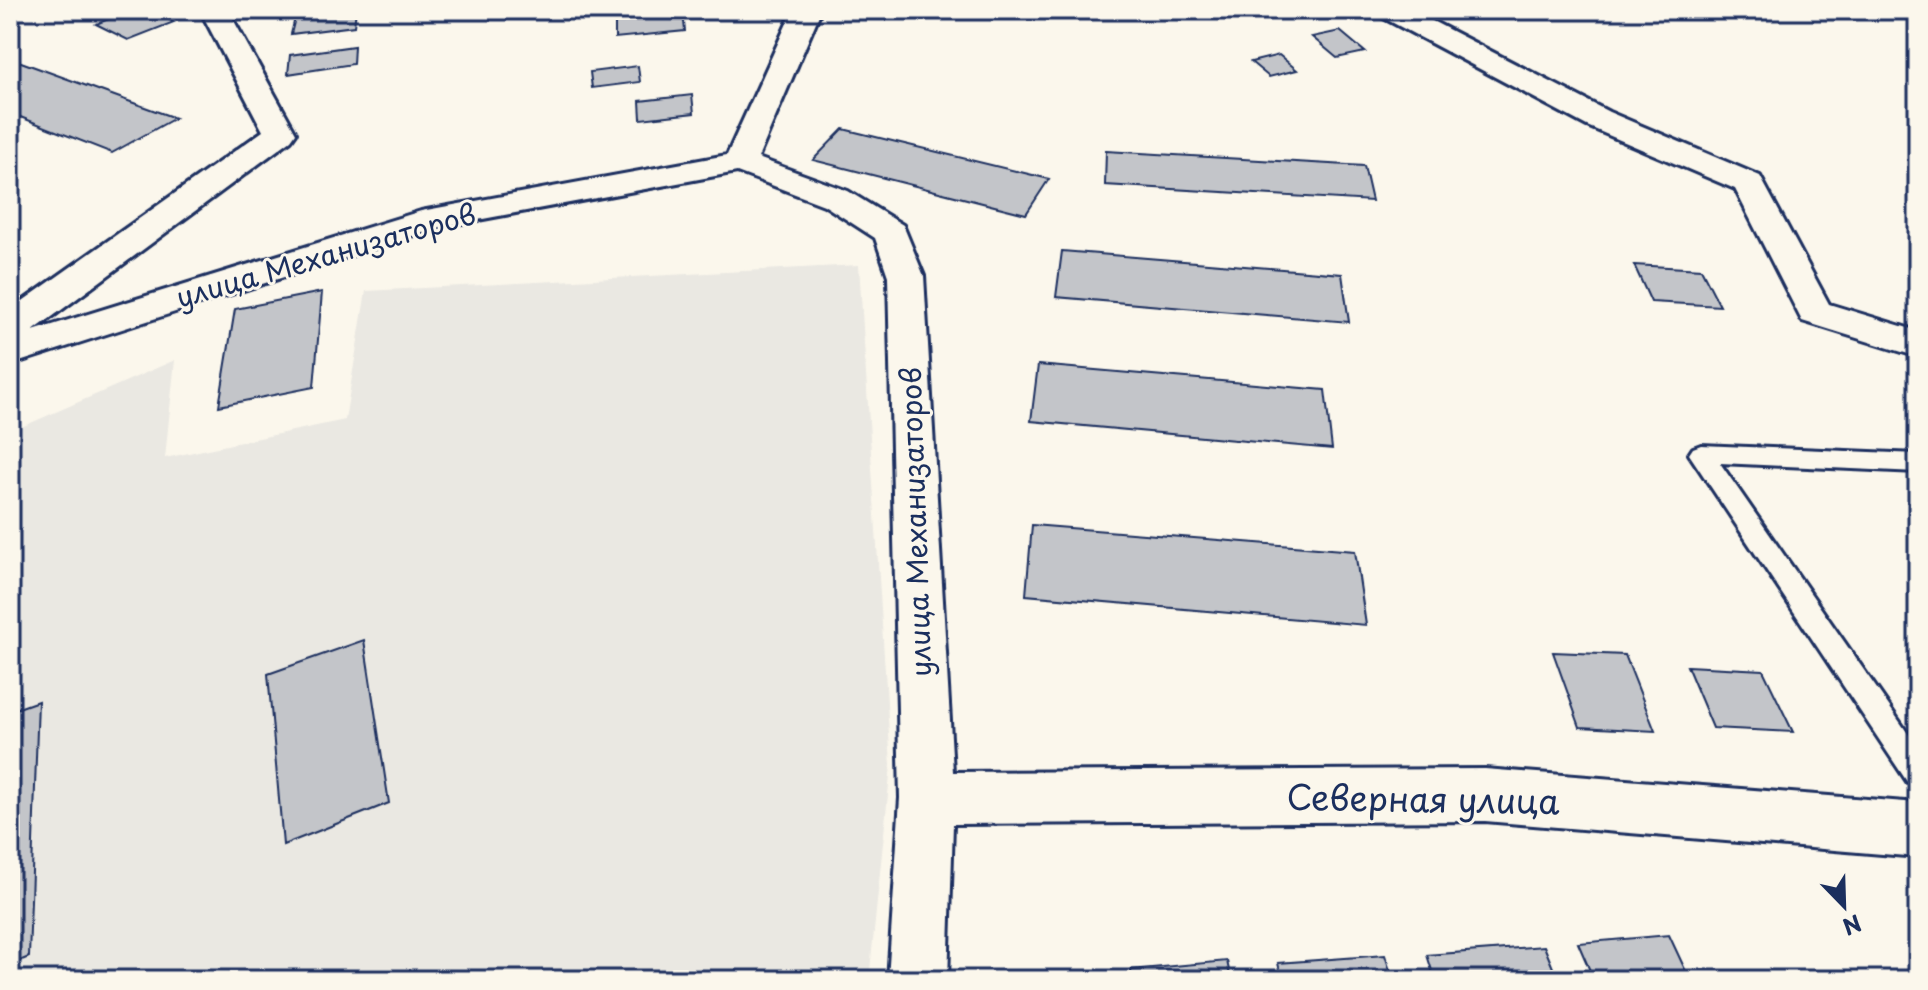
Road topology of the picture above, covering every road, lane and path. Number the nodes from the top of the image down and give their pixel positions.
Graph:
1 (214, 10) edge
2 (807, 10) edge
3 (1390, 10) edge
4 (740, 162) junction
5 (10, 329) edge
6 (1918, 344) edge
7 (10, 352) edge
8 (1918, 463) edge
9 (1918, 773) edge
10 (927, 798) junction
11 (1918, 830) edge
12 (918, 980) edge

1 - 5 street
2 - 4 street
3 - 6 street
4 - 7 street, улица Механизаторов
4 - 10 street, улица Механизаторов
8 - 9 lane
10 - 11 street, Северная улица
10 - 12 street, улица Механизаторов

